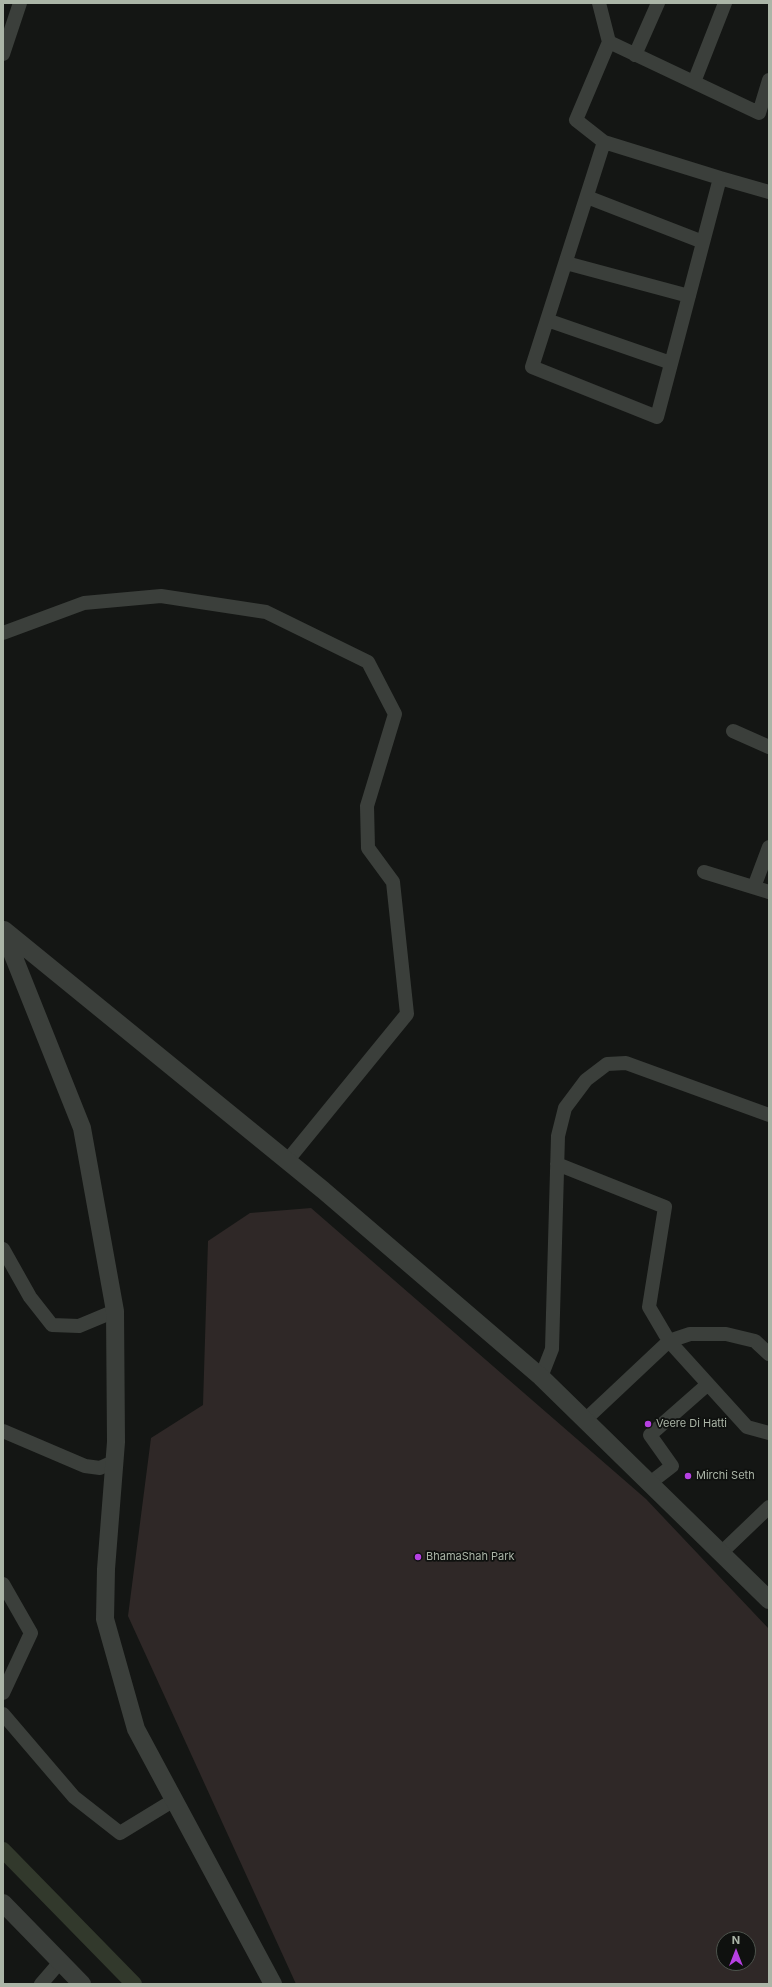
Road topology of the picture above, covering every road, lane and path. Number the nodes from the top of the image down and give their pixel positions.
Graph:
1 (20, 3) edge
2 (599, 3) edge
3 (658, 3) edge
4 (724, 3) edge
5 (609, 42) junction
6 (3, 54) edge
7 (635, 55) junction
8 (769, 80) edge
9 (694, 82) junction
10 (764, 115) edge
11 (604, 142) junction
12 (720, 178) junction
13 (769, 192) edge
14 (587, 197) junction
15 (703, 242) junction
16 (566, 263) junction
17 (689, 296) junction
18 (547, 320) junction
19 (671, 364) junction
20 (3, 633) edge
21 (733, 731) dead end
22 (769, 747) edge
23 (769, 847) edge
24 (704, 872) dead end
25 (754, 887) junction
26 (769, 892) edge
27 (769, 1115) edge
28 (287, 1161) junction
29 (557, 1164) junction
30 (3, 1249) edge
31 (115, 1311) junction
32 (669, 1341) junction
33 (769, 1354) edge
34 (541, 1377) junction
35 (708, 1384) junction
36 (585, 1420) junction
37 (3, 1431) edge
38 (769, 1433) edge
39 (114, 1461) junction
40 (650, 1483) junction
41 (769, 1507) edge
42 (721, 1552) junction
43 (3, 1584) edge
44 (768, 1597) edge
45 (3, 1693) edge
46 (3, 1714) edge
47 (174, 1800) junction
48 (3, 1903) edge
49 (60, 1962) junction
50 (41, 1984) edge
51 (82, 1984) edge
52 (273, 1984) edge

1 - 6 street
2 - 5 street
3 - 7 street
4 - 9 street
5 - 7 street
5 - 11 street
7 - 9 street
8 - 10 street
9 - 10 street
11 - 12 street
11 - 14 street
12 - 13 street
12 - 15 street
14 - 15 street
14 - 16 street
15 - 17 street
16 - 17 street
16 - 18 street
17 - 19 street
18 - 19 street
18 - 19 street
20 - 28 street
21 - 22 street
23 - 25 street
24 - 25 street
25 - 26 street
27 - 29 street
28 - 31 street
28 - 34 street
29 - 32 street
29 - 34 street
30 - 31 street
31 - 39 street
32 - 33 street
32 - 35 street
32 - 36 street
34 - 36 street
35 - 38 street
35 - 40 street
36 - 40 street
37 - 39 street
39 - 47 street
40 - 42 street
41 - 42 street
42 - 44 street
43 - 45 street
46 - 47 street
47 - 52 street
48 - 49 street
49 - 50 street
49 - 51 street

